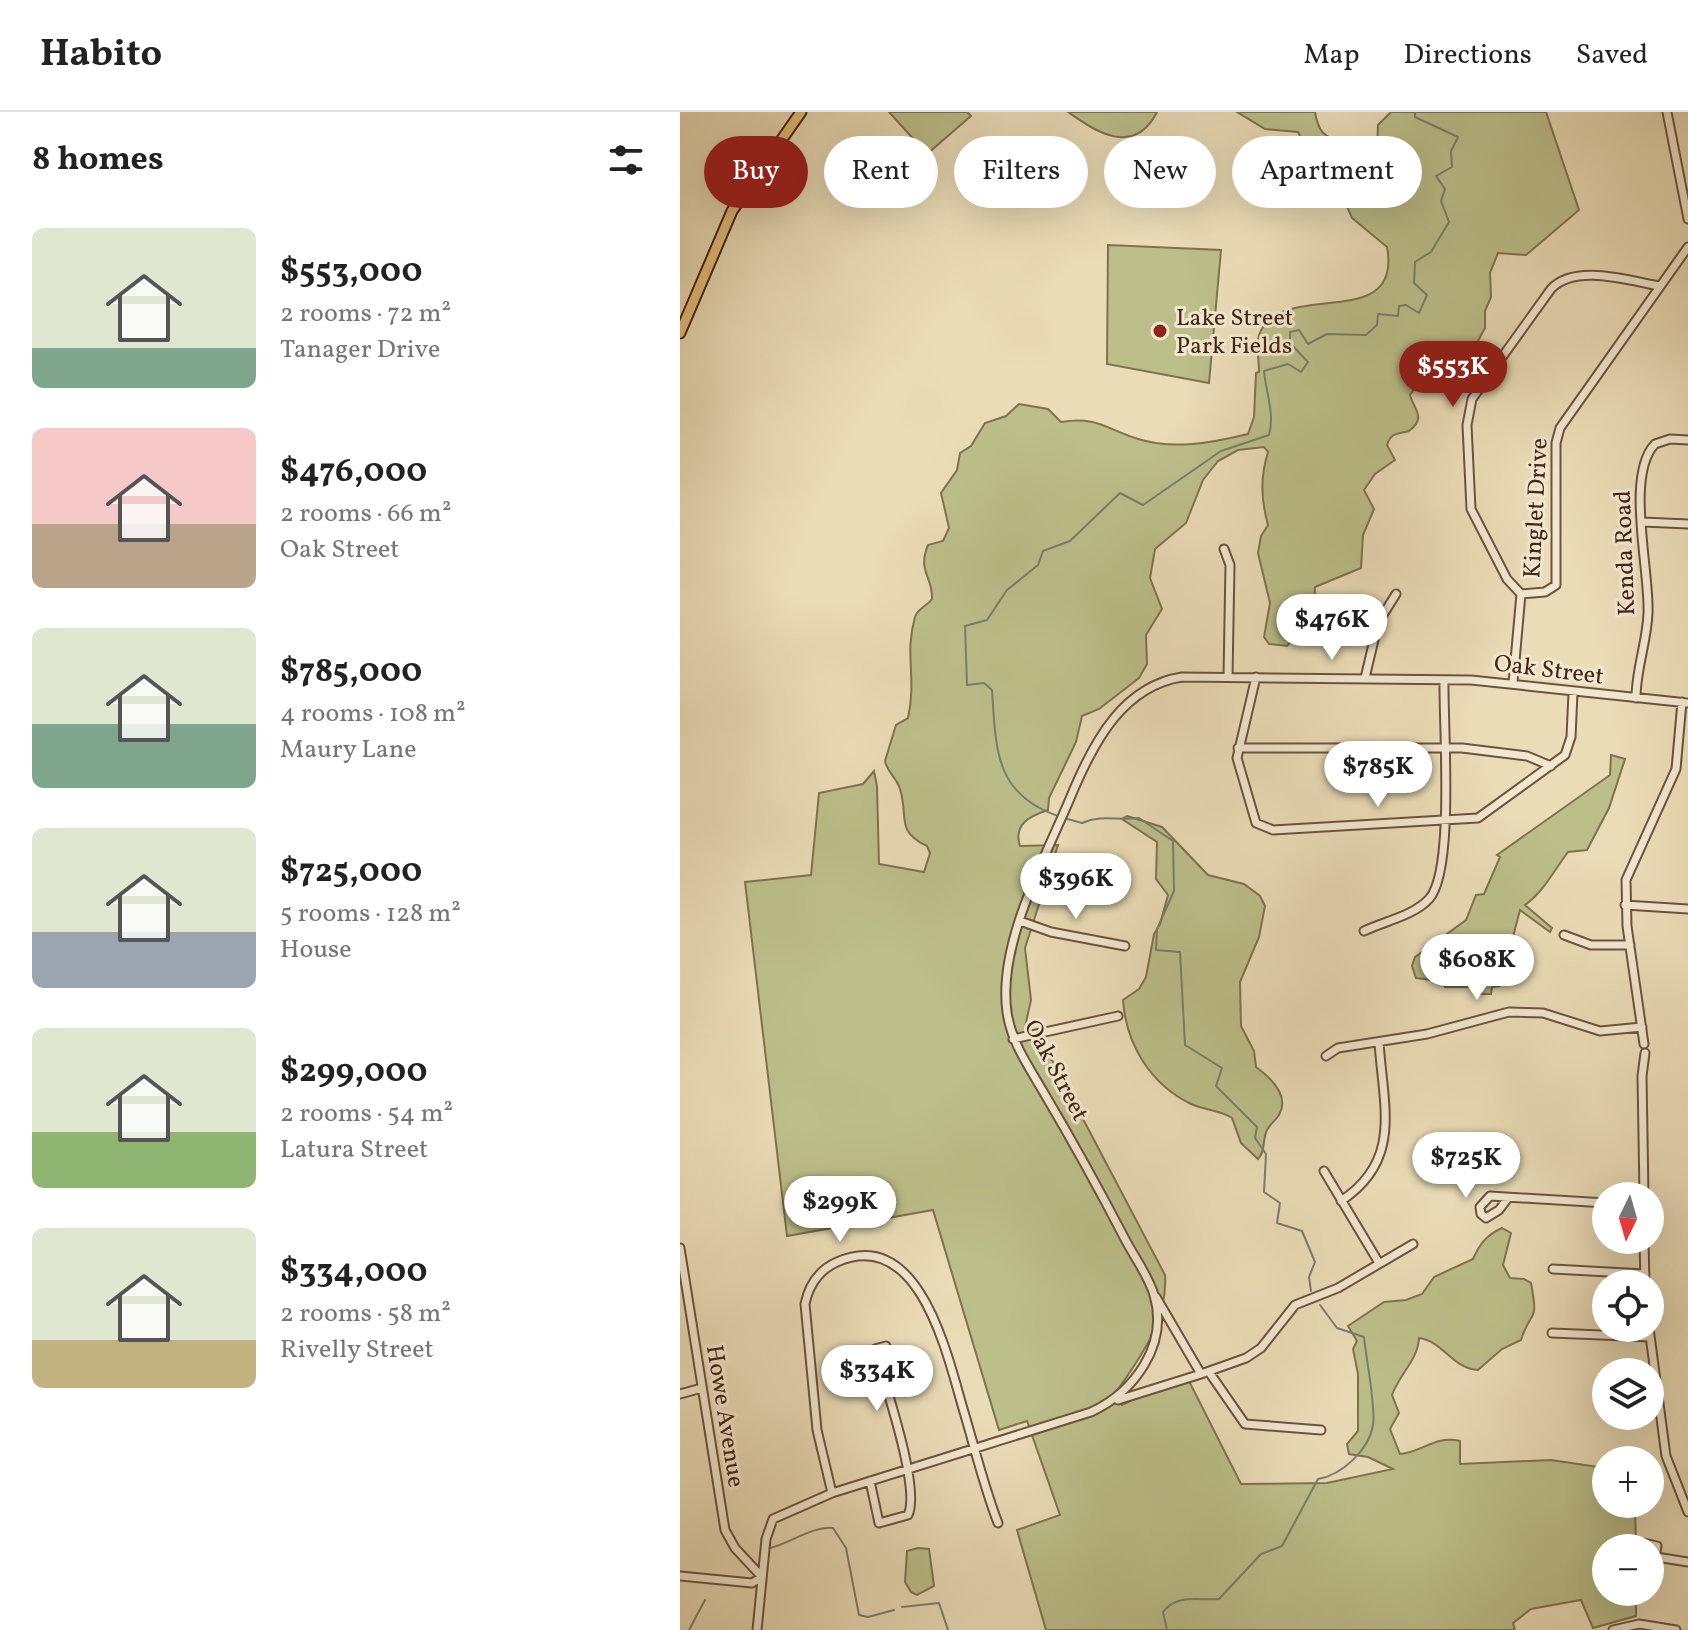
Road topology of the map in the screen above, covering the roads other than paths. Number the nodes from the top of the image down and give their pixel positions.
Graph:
1 (801, 112) edge
2 (1667, 112) edge
3 (1688, 219) edge
4 (1688, 247) edge
5 (1660, 286) junction
6 (680, 333) edge
7 (1688, 440) edge
8 (1643, 522) junction
9 (1688, 524) edge
10 (1224, 549) dead end
11 (1396, 594) dead end
12 (1521, 594) junction
13 (1228, 677) junction
14 (1256, 677) junction
15 (1365, 678) junction
16 (1444, 680) junction
17 (1513, 683) junction
18 (1573, 693) junction
19 (1636, 698) junction
20 (1685, 703) edge
21 (1238, 748) junction
22 (1444, 748) junction
23 (1551, 766) junction
24 (1444, 822) junction
25 (1625, 905) junction
26 (1688, 909) edge
27 (1020, 921) junction
28 (1364, 931) dead end
29 (1564, 935) dead end
30 (1630, 945) junction
31 (1125, 946) dead end
32 (1118, 1016) dead end
33 (1642, 1027) junction
34 (1013, 1039) junction
35 (1379, 1042) junction
36 (1326, 1056) dead end
37 (1324, 1171) dead end
38 (1644, 1182) edge
39 (1508, 1198) dead end
40 (1341, 1201) junction
41 (1592, 1203) edge
42 (1413, 1244) dead end
43 (680, 1250) edge
44 (1379, 1263) junction
45 (1553, 1269) dead end
46 (1592, 1271) edge
47 (1155, 1295) junction
48 (1552, 1333) dead end
49 (1592, 1333) edge
50 (1651, 1342) edge
51 (886, 1346) dead end
52 (1205, 1373) junction
53 (702, 1388) junction
54 (680, 1394) edge
55 (1112, 1402) junction
56 (1321, 1430) dead end
57 (976, 1448) junction
58 (908, 1469) junction
59 (870, 1481) junction
60 (832, 1493) junction
61 (1688, 1512) edge
62 (998, 1523) dead end
63 (1664, 1558) edge
64 (1688, 1562) edge
65 (680, 1576) edge
66 (762, 1577) junction
67 (757, 1630) edge
68 (1613, 1630) edge
69 (1676, 1630) edge

1 - 6 main road
2 - 3 street
4 - 5 street, Kinglet Drive
5 - 12 street, Kinglet Drive
5 - 12 street
7 - 8 street, Kenda Road
8 - 9 street
8 - 19 street, Kenda Road
10 - 13 street
11 - 15 street
12 - 17 street
13 - 14 street, Oak Street
13 - 27 street, Oak Street
14 - 15 street, Oak Street
14 - 21 street
15 - 16 street, Oak Street
16 - 17 street, Oak Street
16 - 22 street
17 - 18 street, Oak Street
18 - 19 street, Oak Street
18 - 23 street
19 - 20 street, Oak Street
20 - 25 street
21 - 22 street
21 - 24 street
22 - 23 street
22 - 24 street
23 - 24 street
24 - 28 street
25 - 26 street
25 - 30 street
27 - 31 street
27 - 34 street, Oak Street
29 - 30 street
30 - 33 street
32 - 34 street
33 - 35 street
33 - 38 street
34 - 47 street, Oak Street
35 - 36 street
35 - 40 street
37 - 40 street
39 - 41 street
40 - 44 street
42 - 44 street
43 - 53 street, Howe Avenue
44 - 52 street
45 - 46 street
47 - 52 street
47 - 55 street, Oak Street
48 - 49 street
50 - 61 street
51 - 58 street
52 - 55 street
52 - 56 street
53 - 54 street
53 - 66 street, Howe Avenue
55 - 57 street, Oak Street
57 - 58 street, Oak Street
57 - 60 street
57 - 62 street
58 - 59 street, Oak Street
58 - 59 street
59 - 60 street, Oak Street
60 - 66 street, Oak Street
63 - 64 street
65 - 66 street
66 - 67 street, Oak Street
68 - 69 street

